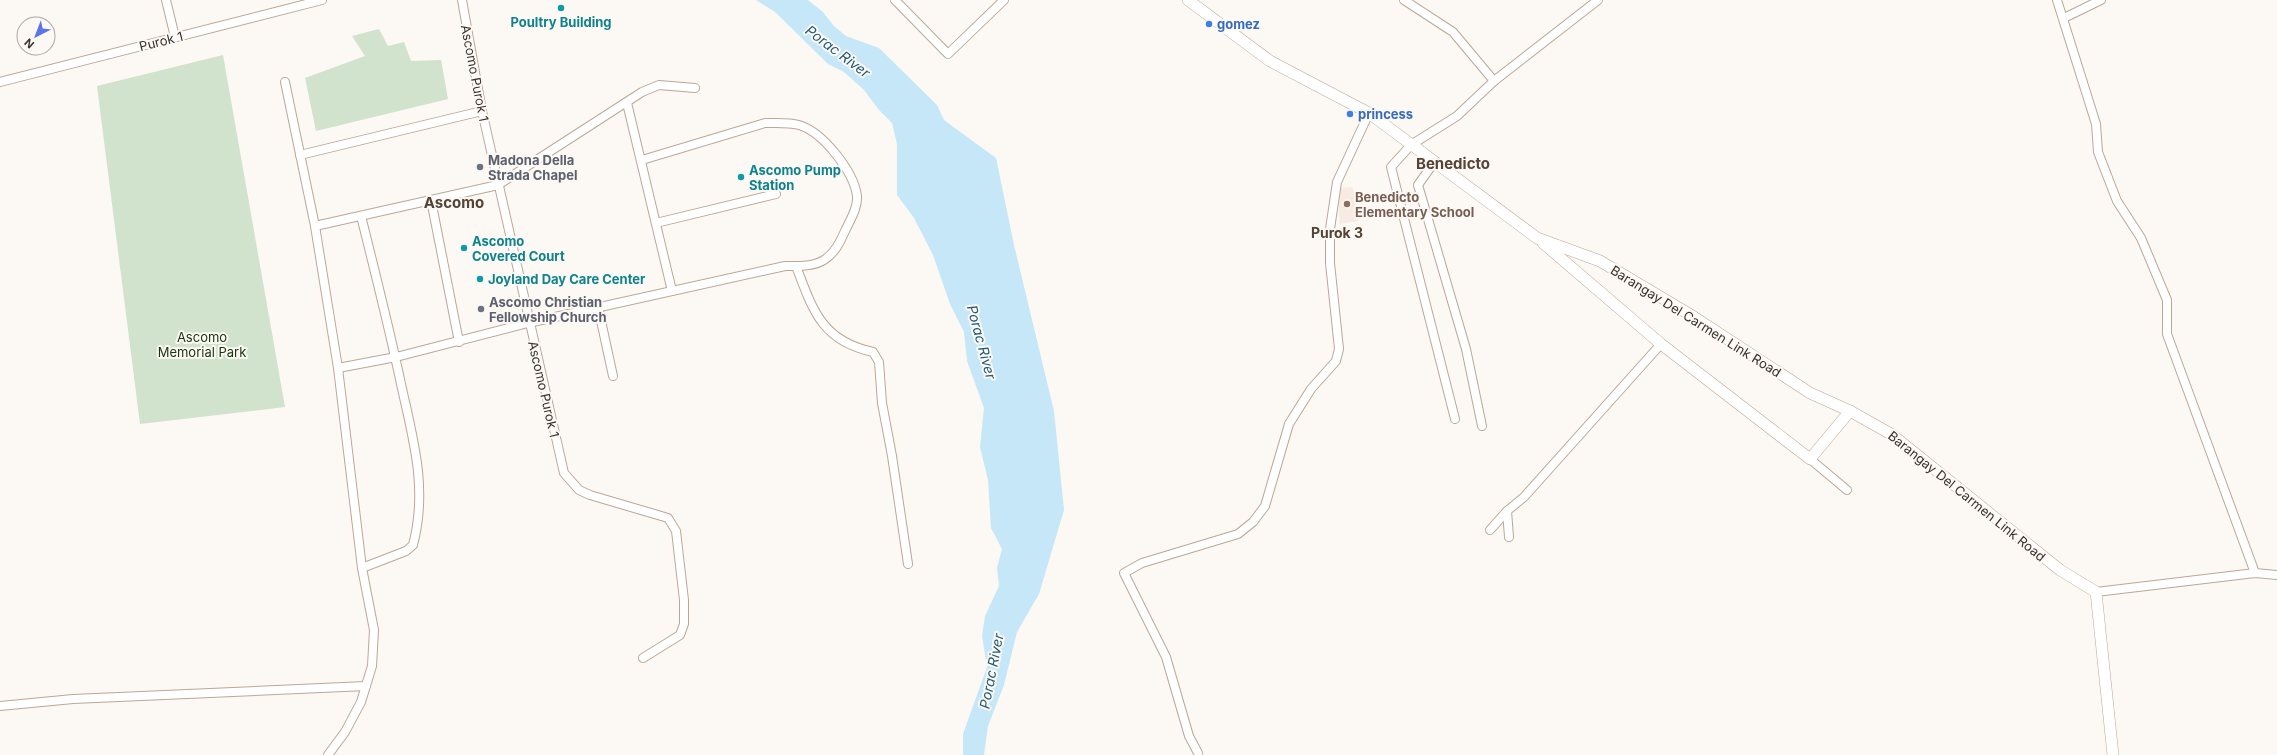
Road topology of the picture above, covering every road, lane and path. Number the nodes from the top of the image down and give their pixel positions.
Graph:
1 (166, 0) edge
2 (322, 0) edge
3 (462, 0) edge
4 (895, 0) edge
5 (1004, 0) edge
6 (1188, 0) edge
7 (1404, 0) edge
8 (1598, 0) edge
9 (2057, 0) edge
10 (2101, 0) edge
11 (2064, 18) junction
12 (175, 37) junction
13 (1494, 81) junction
14 (0, 82) edge
15 (285, 82) dead end
16 (695, 88) dead end
17 (627, 103) junction
18 (482, 112) junction
19 (1369, 112) junction
20 (1411, 145) junction
21 (300, 155) junction
22 (642, 160) junction
23 (1435, 161) junction
24 (498, 185) junction
25 (776, 194) dead end
26 (431, 200) junction
27 (361, 216) junction
28 (656, 223) junction
29 (315, 226) junction
30 (1537, 238) junction
31 (796, 266) junction
32 (672, 291) junction
33 (598, 307) junction
34 (528, 323) junction
35 (459, 342) junction
36 (1661, 344) junction
37 (396, 358) junction
38 (338, 368) junction
39 (613, 376) dead end
40 (1850, 411) junction
41 (1455, 419) dead end
42 (1482, 426) dead end
43 (1810, 459) junction
44 (1847, 490) dead end
45 (1507, 511) junction
46 (1490, 530) dead end
47 (1509, 537) dead end
48 (908, 564) dead end
49 (362, 568) junction
50 (2255, 573) junction
51 (2277, 575) edge
52 (2096, 592) junction
53 (643, 658) dead end
54 (366, 686) junction
55 (0, 706) edge
56 (1198, 753) dead end
57 (328, 755) edge
58 (2112, 755) edge

1 - 12 street
2 - 12 street, Purok 1
3 - 18 street, Ascomo Purok 1
4 - 5 street
6 - 19 street, Barangay Del Carmen Link Road
7 - 13 street
8 - 13 street
9 - 11 street
10 - 11 street
11 - 50 street
12 - 14 street, Purok 1
13 - 20 street
15 - 21 street
16 - 17 street
17 - 22 street
17 - 24 street
18 - 21 street
18 - 24 street, Ascomo Purok 1
19 - 20 street, Barangay Del Carmen Link Road
19 - 56 street
20 - 23 street, Barangay Del Carmen Link Road
20 - 41 street
21 - 29 street
22 - 28 street
22 - 31 street
23 - 30 street, Barangay Del Carmen Link Road
23 - 42 street
24 - 26 street
24 - 34 street, Ascomo Purok 1
25 - 28 street
26 - 27 street
26 - 35 street
27 - 29 street
27 - 37 street
28 - 32 street
29 - 38 street
30 - 36 street
30 - 40 street, Barangay Del Carmen Link Road
31 - 32 street
31 - 48 street
32 - 33 street
33 - 34 street
33 - 39 street
34 - 35 street
34 - 53 street, Ascomo Purok 1
35 - 37 street
36 - 43 street
36 - 45 street
37 - 38 street
37 - 49 street
38 - 49 street
40 - 43 street
40 - 52 street, Barangay Del Carmen Link Road
43 - 44 street
45 - 46 street
45 - 47 street
49 - 54 street
50 - 51 street
50 - 52 street
52 - 58 street
54 - 55 street
54 - 57 street

